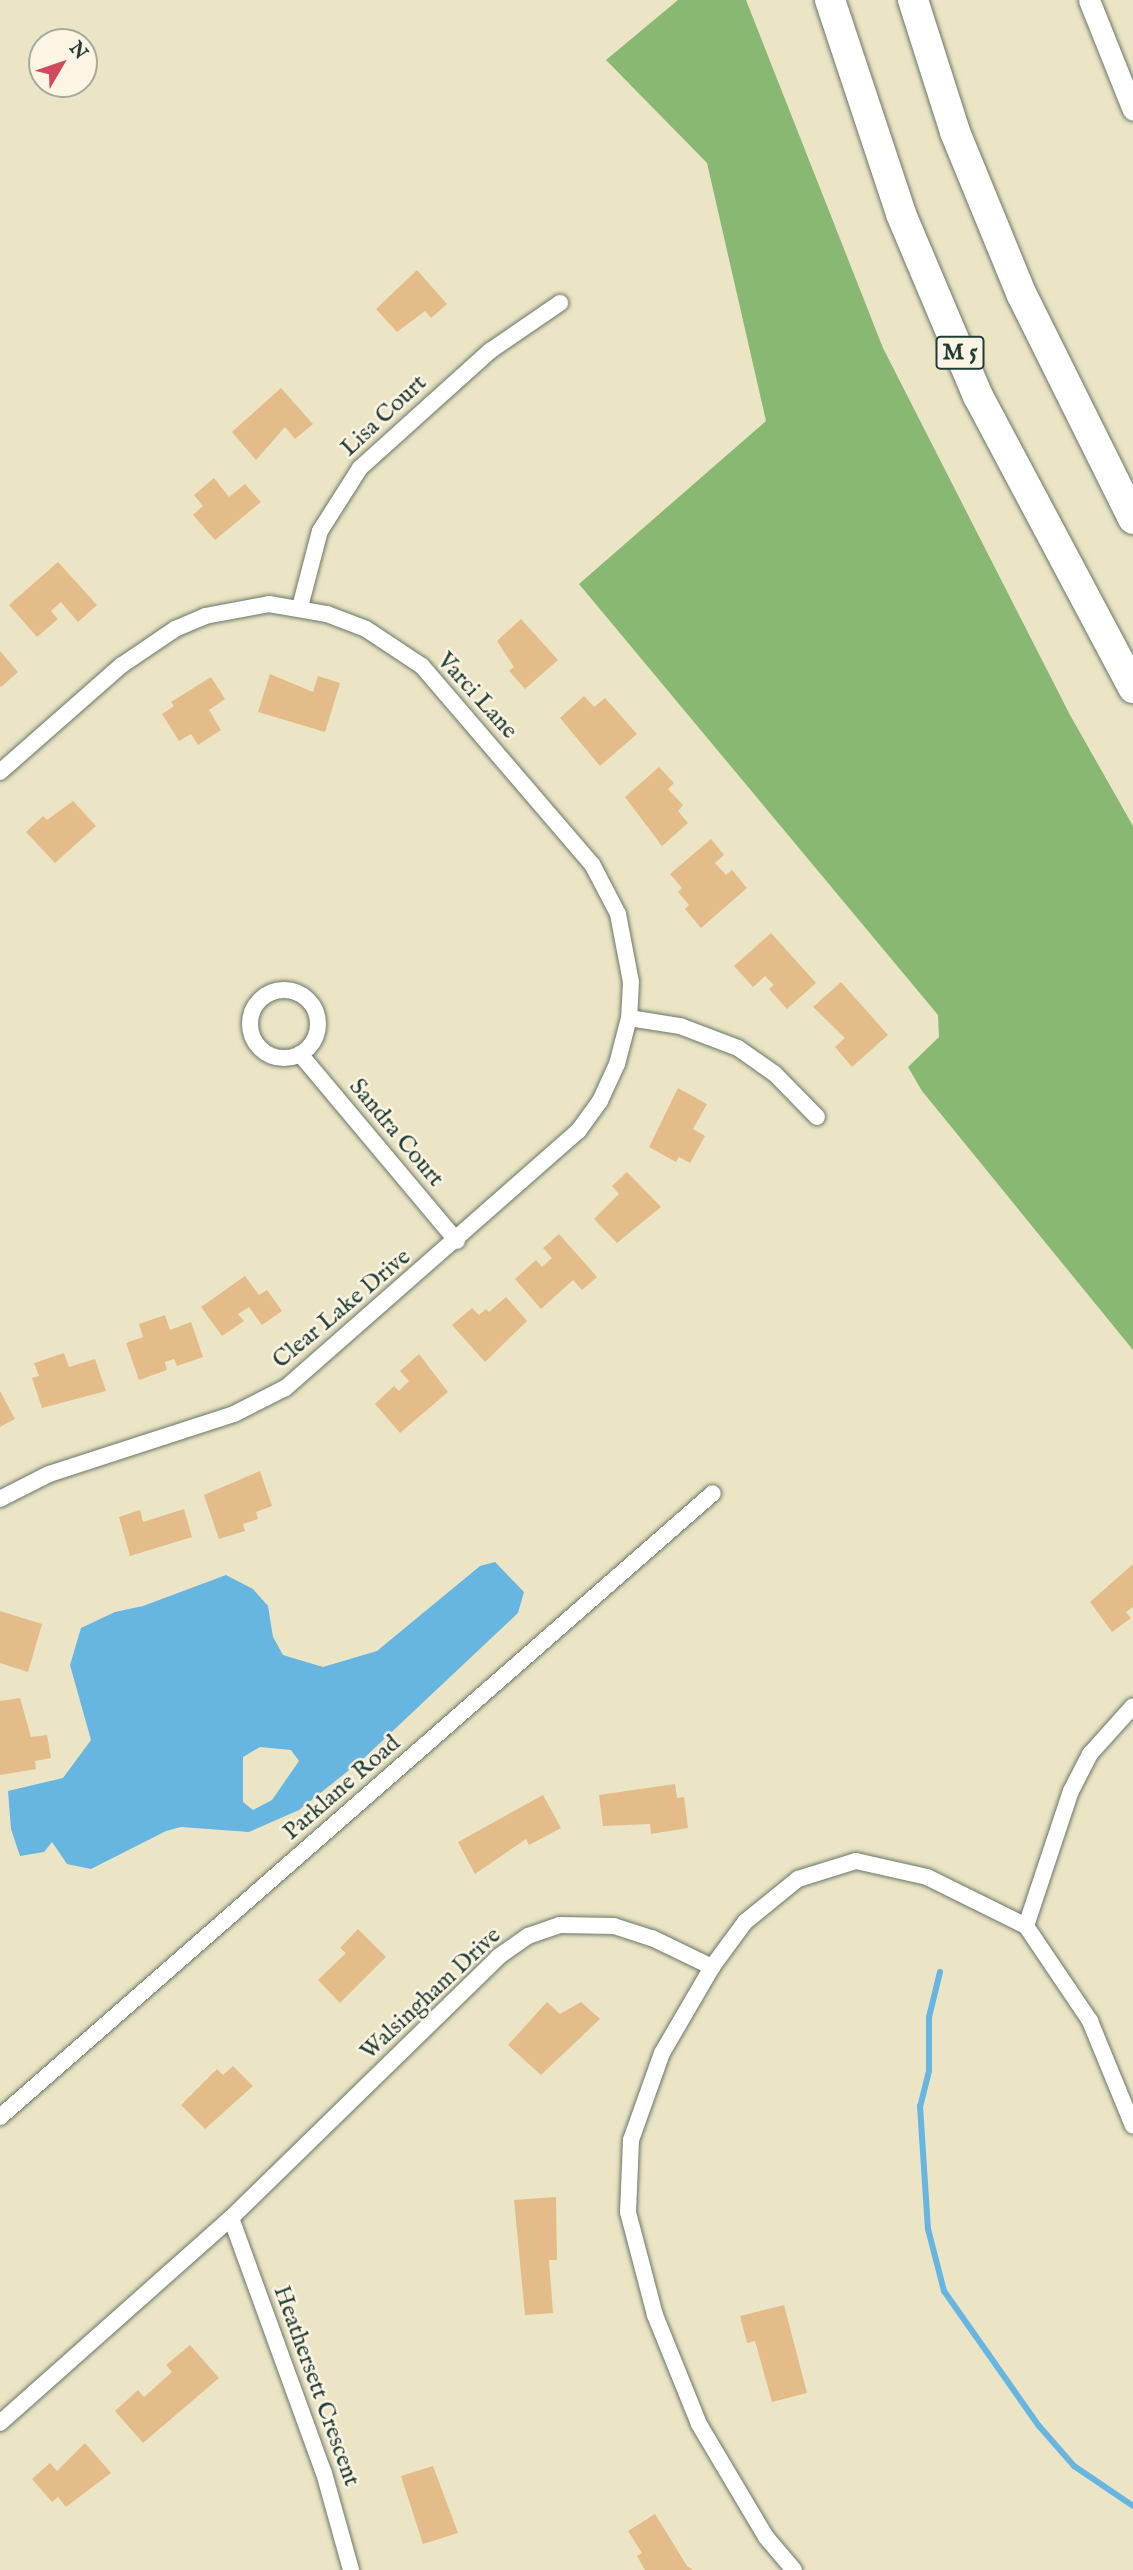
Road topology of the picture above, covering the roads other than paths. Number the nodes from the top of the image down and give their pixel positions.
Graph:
1 (830, 0) edge
2 (913, 0) edge
3 (1089, 0) edge
4 (1133, 110) edge
5 (560, 303) dead end
6 (1133, 519) edge
7 (300, 607) junction
8 (1133, 688) edge
9 (0, 772) edge
10 (629, 1018) junction
11 (624, 1037) joint
12 (300, 1054) junction
13 (817, 1116) dead end
14 (457, 1241) junction
15 (713, 1493) dead end
16 (0, 1499) edge
17 (1133, 1706) edge
18 (1026, 1926) junction
19 (712, 1967) junction
20 (0, 2117) edge
21 (1133, 2126) edge
22 (231, 2218) junction
23 (0, 2423) edge
24 (351, 2570) edge
25 (794, 2570) edge

1 - 8 highway, M 5
2 - 6 highway
3 - 4 street
5 - 7 street, Lisa Court
7 - 9 street, Varci Lane
7 - 10 street, Varci Lane
10 - 11 street, Varci Lane
10 - 13 street
11 - 14 street, Clear Lake Drive
12 - 12 street
12 - 14 street, Sandra Court
14 - 16 street, Clear Lake Drive
15 - 20 street, Parklane Road
17 - 18 street
18 - 19 street
18 - 21 street
19 - 22 street, Walsingham Drive
19 - 25 street
22 - 23 street, Walsingham Drive
22 - 24 street, Heathersett Crescent

